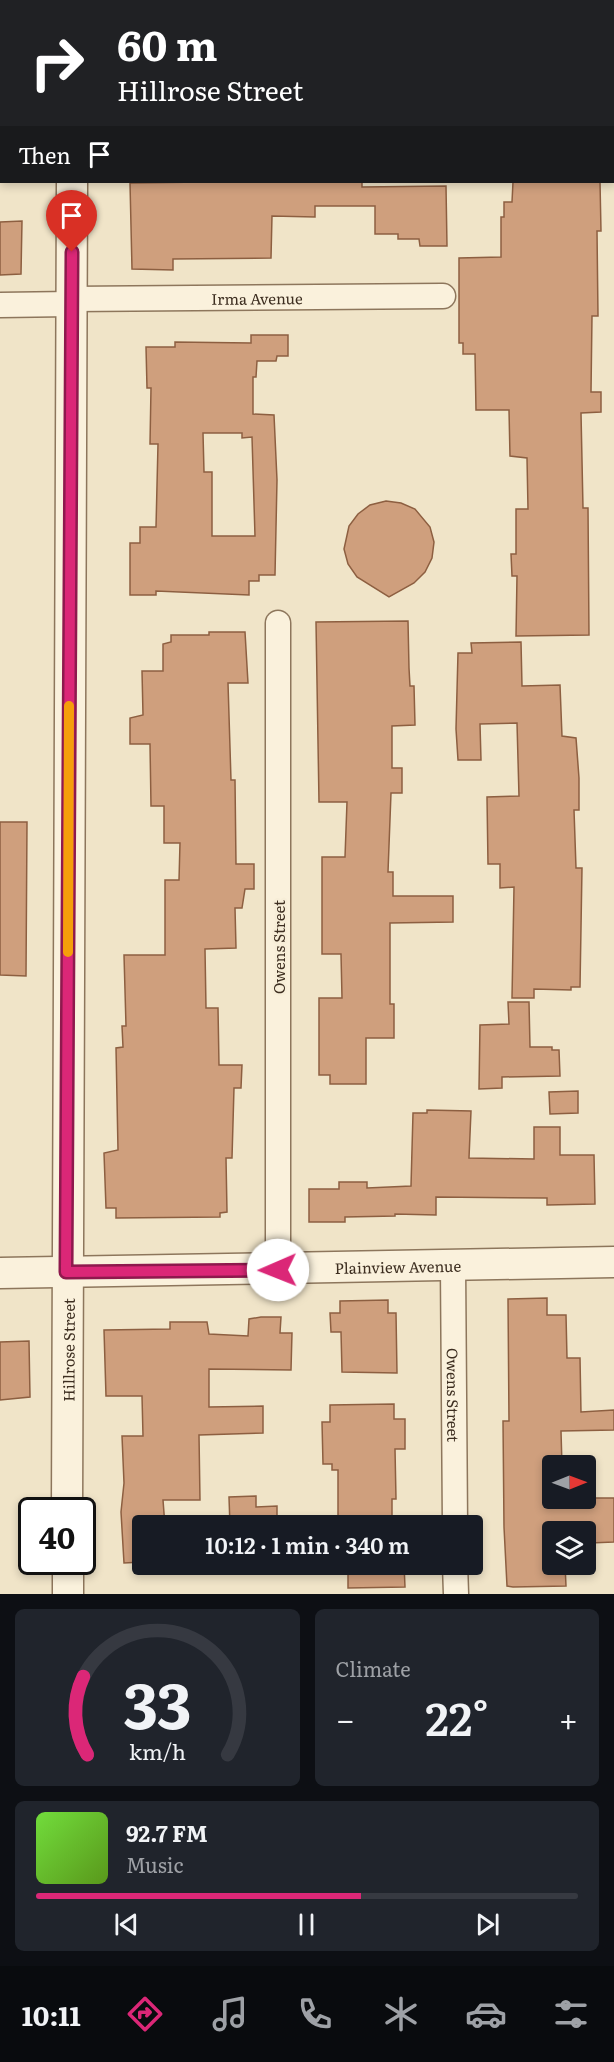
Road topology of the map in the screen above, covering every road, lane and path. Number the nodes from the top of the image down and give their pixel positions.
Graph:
1 (72, 183) edge
2 (443, 296) dead end
3 (71, 301) junction
4 (0, 305) edge
5 (278, 623) dead end
6 (614, 1262) edge
7 (453, 1266) junction
8 (278, 1270) junction
9 (66, 1272) junction
10 (0, 1273) edge
11 (67, 1497) edge
12 (455, 1515) edge
13 (68, 1575) edge
14 (455, 1575) edge
15 (68, 1594) edge
16 (456, 1594) edge

1 - 3 street, Hillrose Street
2 - 3 street, Irma Avenue
3 - 4 street, Irma Avenue
3 - 9 street, Hillrose Street
5 - 8 street, Owens Street
6 - 7 street, Plainview Avenue
7 - 8 street, Plainview Avenue
7 - 12 street, Owens Street
8 - 9 street, Plainview Avenue
9 - 10 street, Plainview Avenue
9 - 11 street, Hillrose Street
13 - 15 street
14 - 16 street

